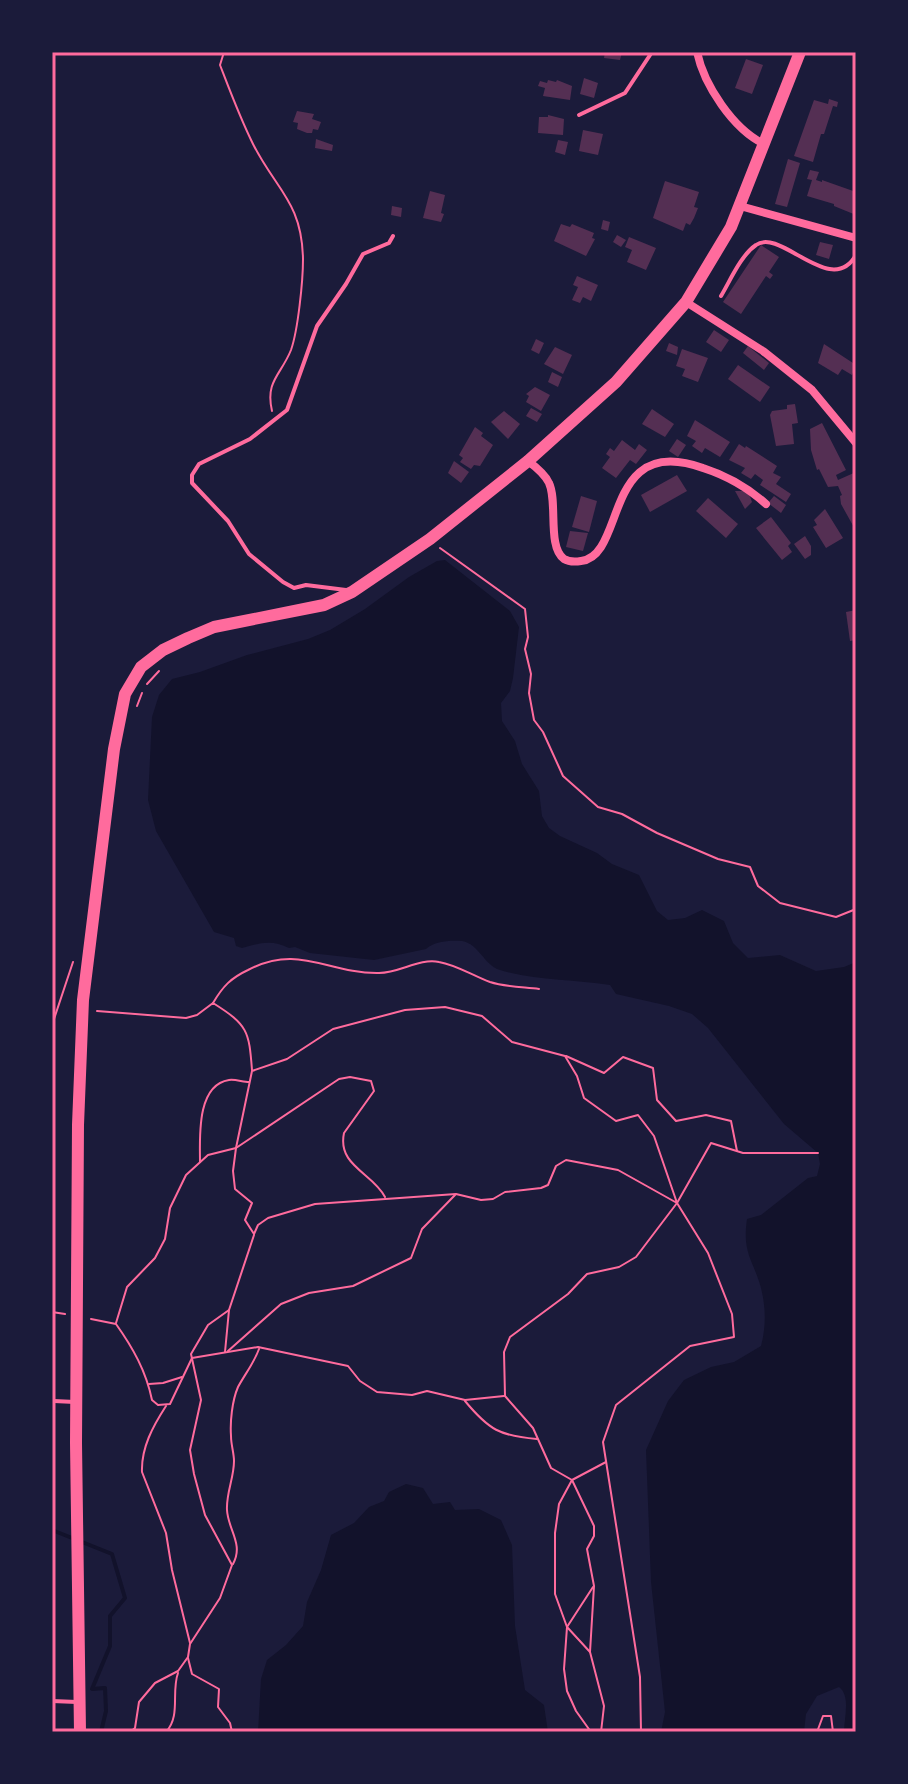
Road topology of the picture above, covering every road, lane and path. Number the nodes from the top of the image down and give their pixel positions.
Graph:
1 (224, 52) edge
2 (652, 52) edge
3 (697, 52) edge
4 (800, 52) edge
5 (579, 115) dead end
6 (764, 144) junction
7 (740, 206) junction
8 (393, 236) dead end
9 (856, 238) edge
10 (856, 255) edge
11 (721, 296) dead end
12 (686, 302) junction
13 (274, 422) junction
14 (856, 443) edge
15 (528, 461) junction
16 (766, 504) dead end
17 (430, 539) junction
18 (352, 592) junction
19 (159, 670) dead end
20 (135, 711) dead end
21 (856, 909) edge
22 (90, 942) junction
23 (539, 989) dead end
24 (83, 1000) junction
25 (213, 1003) junction
26 (52, 1025) edge
27 (565, 1056) junction
28 (252, 1071) junction
29 (250, 1082) junction
30 (236, 1148) junction
31 (737, 1152) junction
32 (818, 1153) dead end
33 (200, 1163) junction
34 (456, 1194) junction
35 (385, 1197) junction
36 (677, 1203) junction
37 (254, 1234) junction
38 (229, 1310) junction
39 (79, 1316) junction
40 (116, 1324) junction
41 (260, 1348) junction
42 (225, 1353) junction
43 (192, 1358) junction
44 (183, 1377) junction
45 (148, 1384) junction
46 (505, 1396) junction
47 (465, 1400) junction
48 (54, 1401) edge
49 (77, 1402) junction
50 (166, 1406) junction
51 (538, 1439) junction
52 (606, 1462) junction
53 (572, 1480) junction
54 (232, 1565) junction
55 (594, 1586) junction
56 (567, 1627) junction
57 (190, 1644) junction
58 (590, 1652) junction
59 (188, 1657) junction
60 (178, 1671) junction
61 (52, 1701) edge
62 (79, 1702) junction
63 (80, 1732) edge
64 (130, 1732) edge
65 (166, 1732) edge
66 (232, 1732) edge
67 (591, 1732) edge
68 (601, 1732) edge
69 (641, 1732) edge
70 (817, 1732) edge
71 (833, 1732) edge

1 - 13 path
2 - 5 lane
3 - 6 street
4 - 6 main road
6 - 7 main road
7 - 9 street
7 - 12 main road
8 - 13 lane
10 - 11 lane
12 - 14 street
12 - 15 main road
13 - 18 lane
15 - 16 street
15 - 17 main road
17 - 18 main road
17 - 21 path
18 - 22 main road
19 - 20 path
22 - 24 main road
22 - 26 path
23 - 25 path
24 - 25 path
24 - 39 main road
25 - 28 path
27 - 28 path
27 - 31 path
27 - 36 path
28 - 29 path
29 - 30 path
29 - 33 path
30 - 33 path
30 - 35 path
30 - 37 path
31 - 32 path
31 - 36 path
33 - 40 path
34 - 35 path
34 - 36 path
34 - 42 path
35 - 37 path
36 - 46 path
36 - 52 path
37 - 38 path
38 - 42 path
38 - 43 path
39 - 40 path
39 - 49 main road
40 - 45 path
41 - 42 path
41 - 47 path
41 - 54 path
42 - 43 path
43 - 44 path
43 - 54 path
44 - 45 path
44 - 50 path
45 - 50 path
46 - 47 path
46 - 51 path
47 - 51 path
48 - 49 lane
49 - 62 main road
50 - 57 path
51 - 53 path
52 - 53 path
52 - 69 path
53 - 55 path
53 - 56 path
54 - 57 path
55 - 56 path
55 - 58 path
56 - 58 path
56 - 67 path
57 - 59 path
58 - 68 path
59 - 60 path
59 - 66 path
60 - 64 path
60 - 65 path
61 - 62 lane
62 - 63 main road
70 - 71 path

